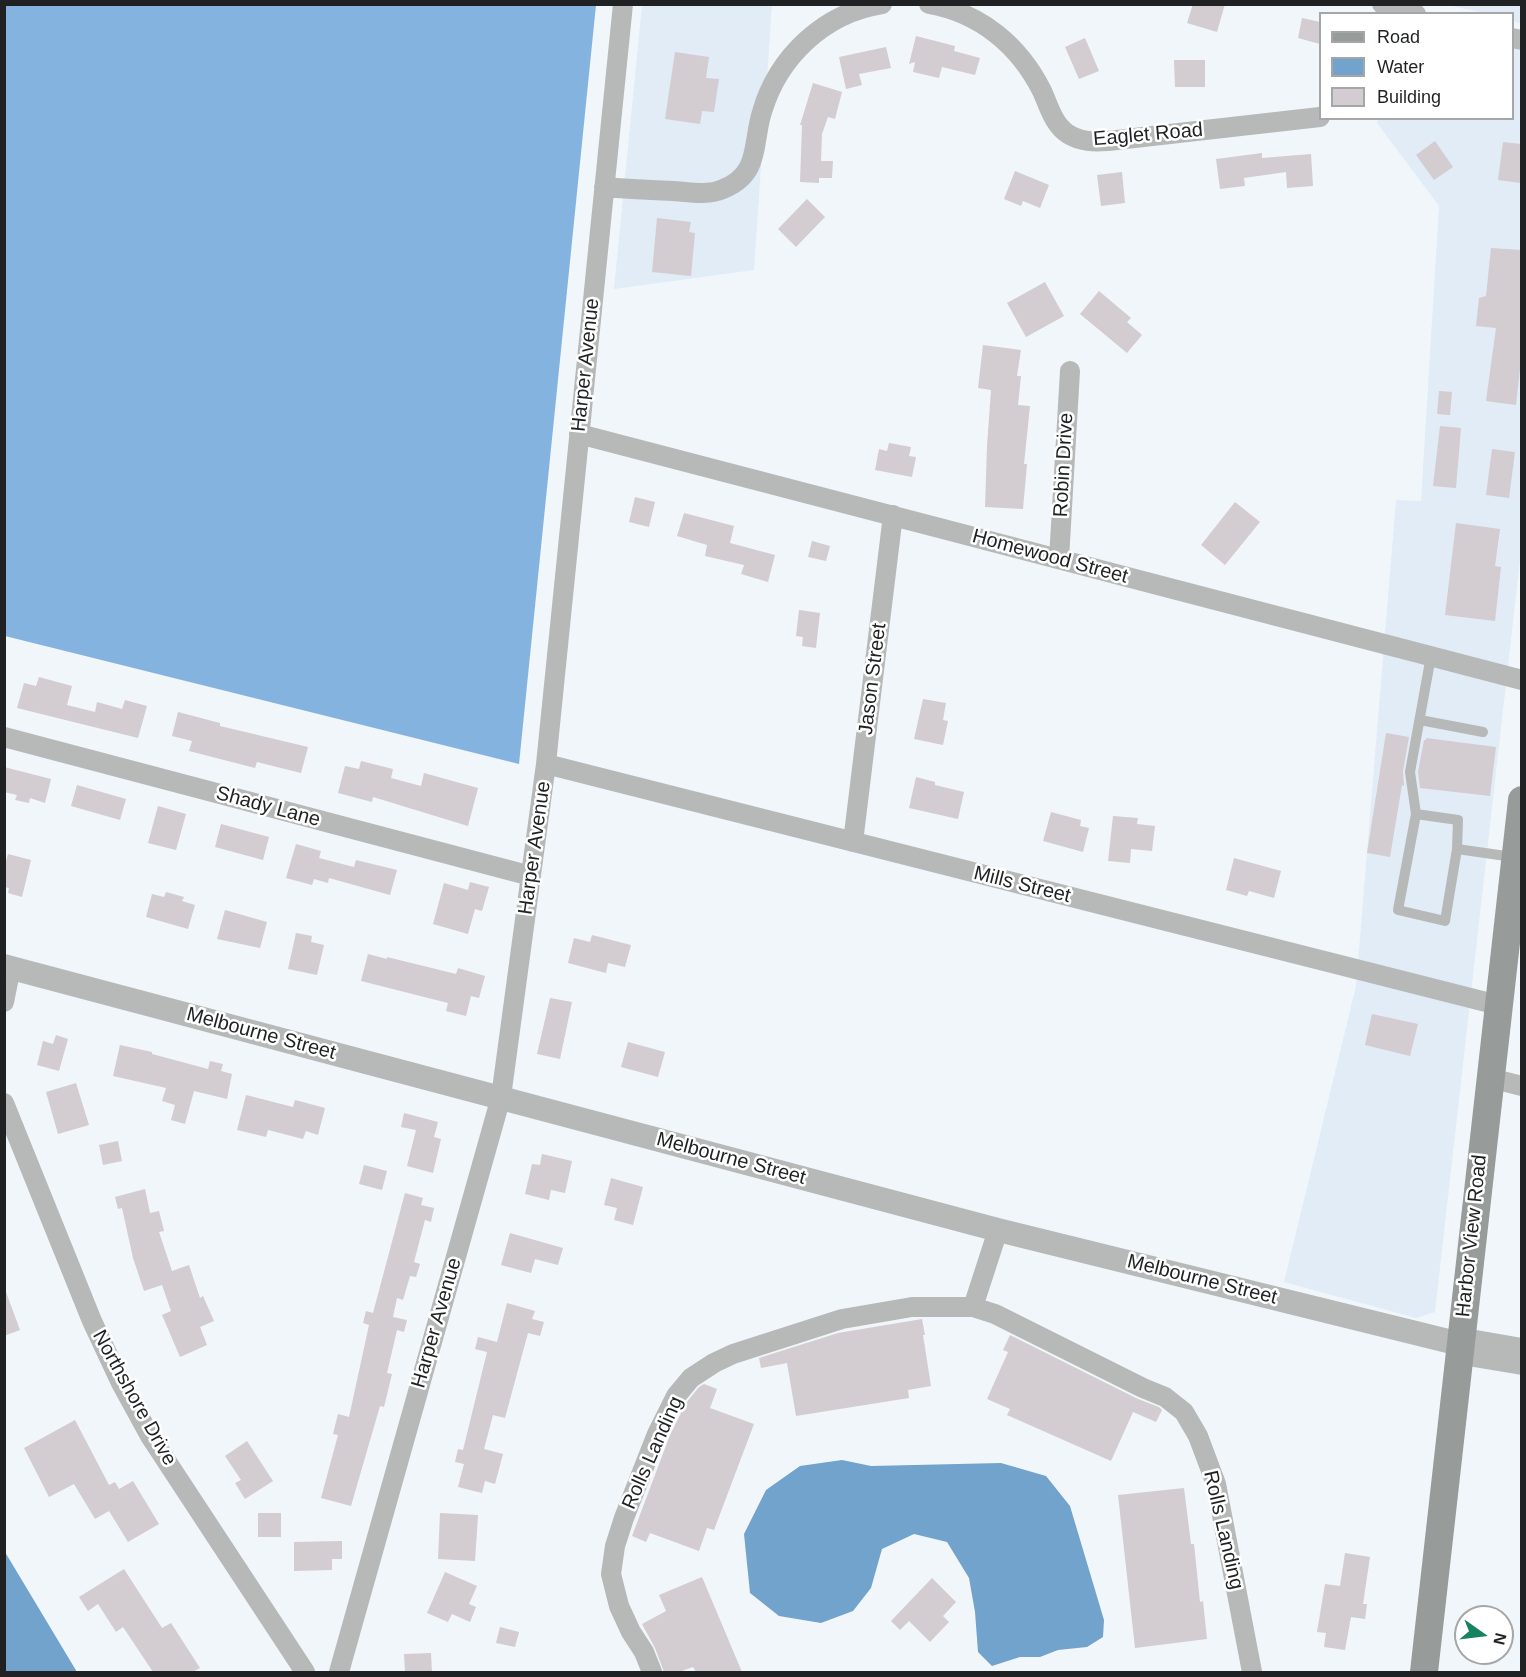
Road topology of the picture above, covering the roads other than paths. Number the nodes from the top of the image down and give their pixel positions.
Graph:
1 (623, 4) edge
2 (882, 4) edge
3 (929, 4) edge
4 (1319, 117) edge
5 (604, 187) junction
6 (1070, 371) dead end
7 (579, 434) junction
8 (892, 515) junction
9 (1059, 559) junction
10 (1431, 656) junction
11 (1521, 680) edge
12 (1420, 720) junction
13 (1483, 732) dead end
14 (4, 737) edge
15 (546, 764) junction
16 (1521, 800) edge
17 (1416, 814) junction
18 (853, 842) junction
19 (1458, 849) junction
20 (1515, 857) junction
21 (531, 876) junction
22 (8, 966) edge
23 (4, 1002) edge
24 (1498, 1005) junction
25 (1490, 1078) junction
26 (1521, 1086) edge
27 (501, 1097) junction
28 (4, 1103) edge
29 (998, 1230) junction
30 (973, 1307) junction
31 (1460, 1344) junction
32 (1521, 1348) edge
33 (1521, 1365) edge
34 (305, 1672) edge
35 (339, 1672) edge
36 (652, 1672) edge
37 (1252, 1672) edge
38 (1424, 1672) edge

1 - 5 street, Harper Avenue
2 - 5 street
3 - 4 street, Eaglet Road
5 - 7 street, Harper Avenue
6 - 9 street, Robin Drive
7 - 8 street, Homewood Street
7 - 15 street, Harper Avenue
8 - 9 street, Homewood Street
8 - 18 street, Jason Street
9 - 10 street, Homewood Street
10 - 11 street, Homewood Street
10 - 12 lane
12 - 13 lane
12 - 17 lane
14 - 21 street, Shady Lane
15 - 18 street, Mills Street
15 - 21 street, Harper Avenue
16 - 20 main road, Harbor View Road
17 - 19 lane
17 - 19 lane
18 - 24 street, Mills Street
19 - 20 lane
20 - 24 main road, Harbor View Road
21 - 27 street, Harper Avenue
22 - 23 street
22 - 27 street, Melbourne Street
24 - 25 main road, Harbor View Road
25 - 26 street
25 - 31 main road, Harbor View Road
27 - 29 street, Melbourne Street
27 - 35 street, Harper Avenue
28 - 34 street, Northshore Drive
29 - 30 street
29 - 31 street, Melbourne Street
30 - 36 street, Rolls Landing
30 - 37 street, Rolls Landing
31 - 32 street
31 - 33 street
31 - 38 main road, Harbor View Road

